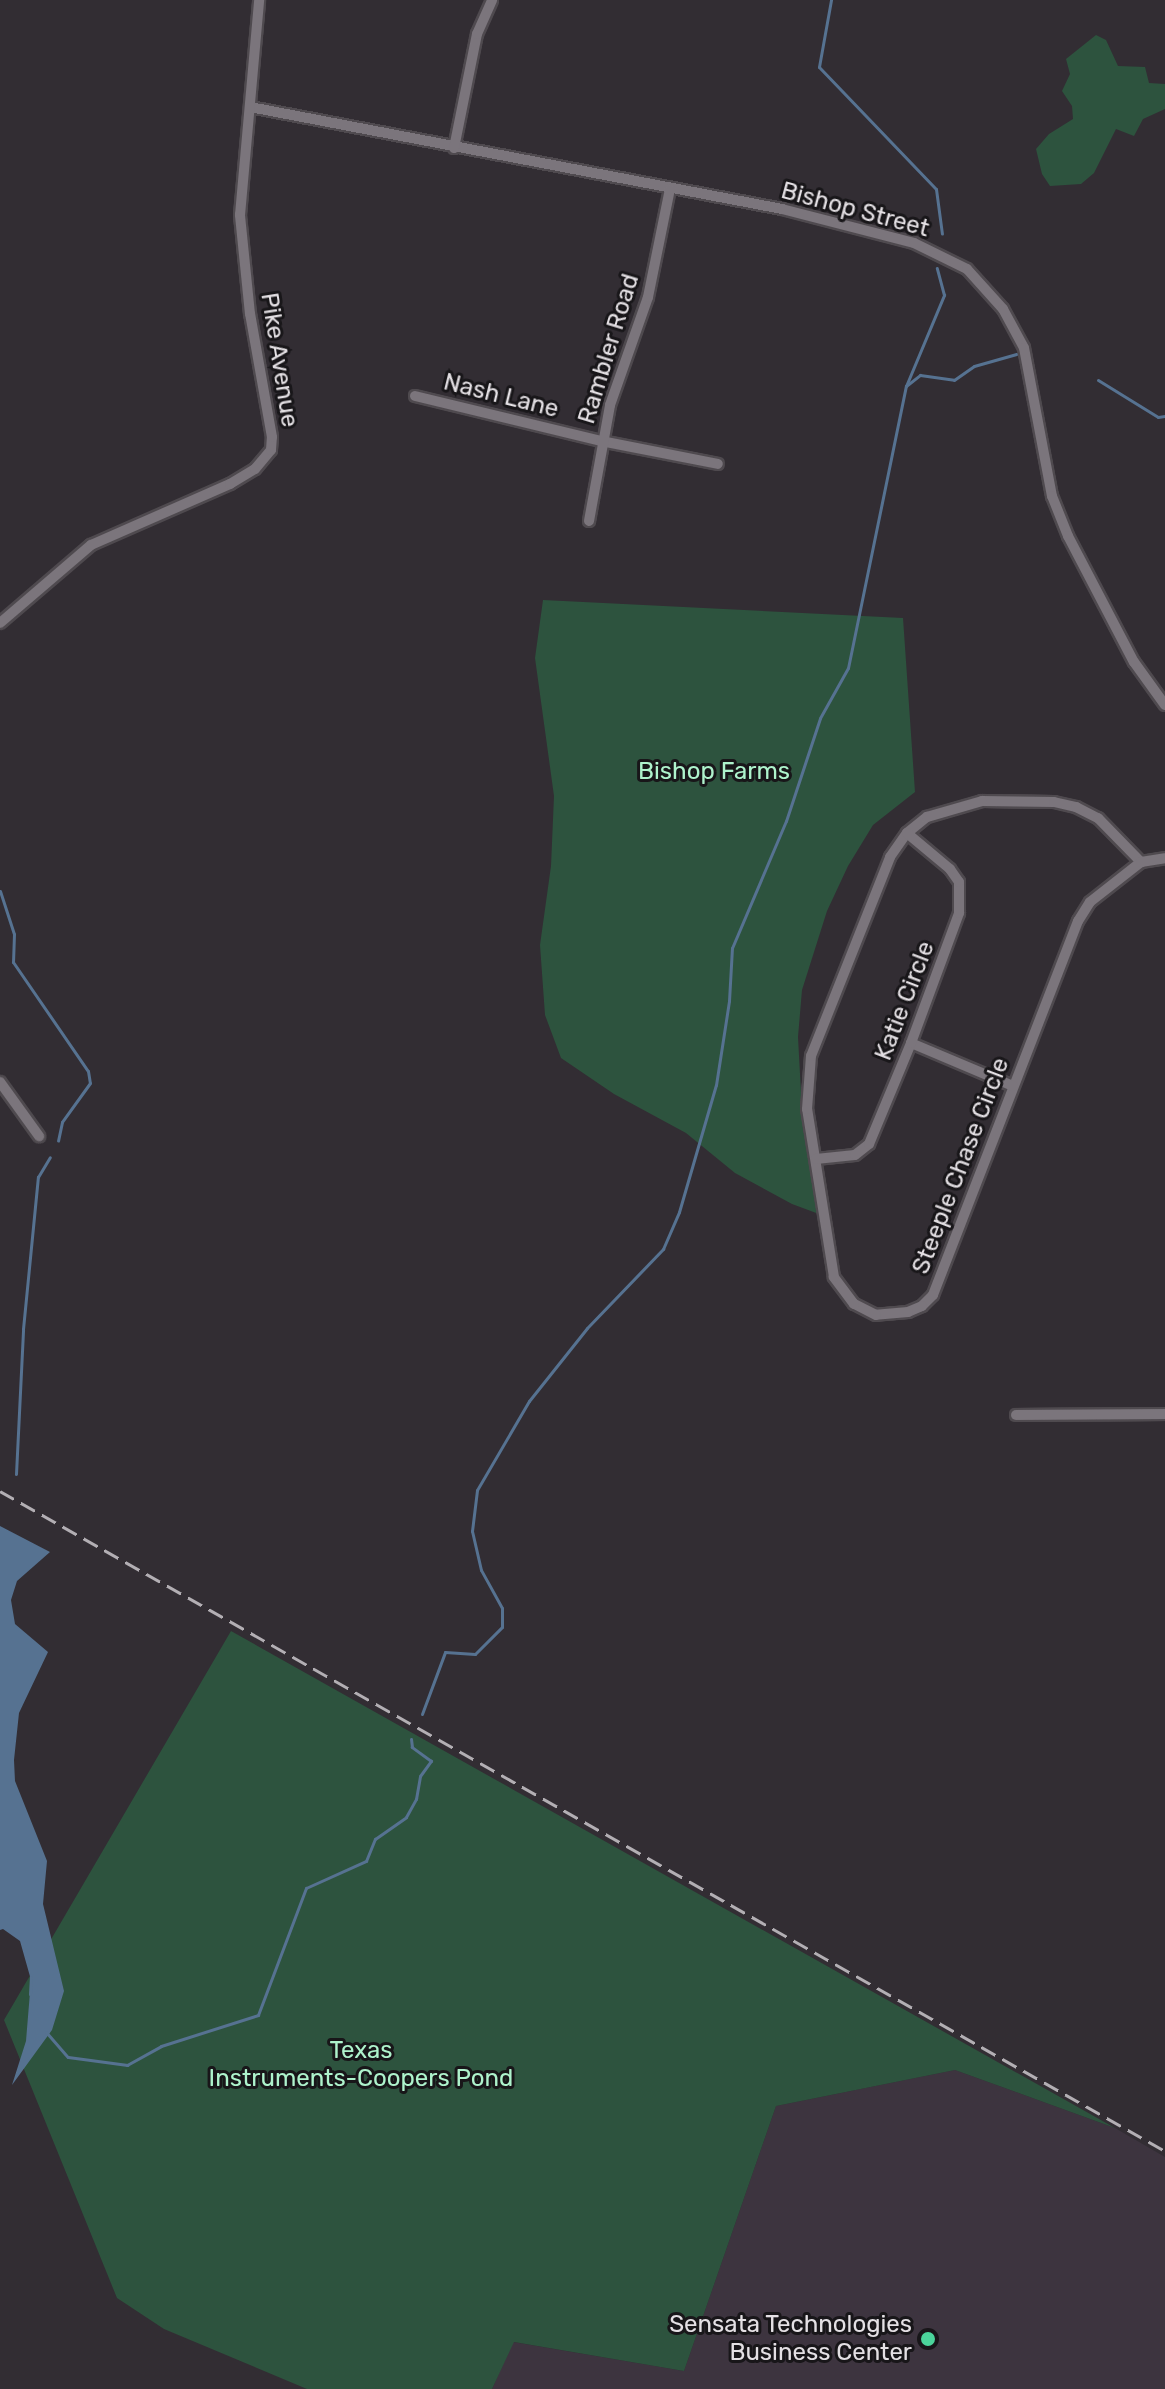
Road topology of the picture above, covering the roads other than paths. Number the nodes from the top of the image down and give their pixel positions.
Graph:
1 (259, 0) edge
2 (492, 0) edge
3 (250, 107) junction
4 (454, 148) junction
5 (670, 189) junction
6 (415, 396) dead end
7 (601, 441) junction
8 (718, 464) dead end
9 (589, 521) dead end
10 (0, 623) edge
11 (1165, 705) edge
12 (907, 833) junction
13 (1165, 858) edge
14 (1141, 862) junction
15 (911, 1043) junction
16 (0, 1082) edge
17 (1013, 1086) junction
18 (39, 1136) dead end
19 (816, 1159) junction
20 (1165, 1414) edge
21 (1016, 1415) dead end

1 - 3 street, Pike Avenue
2 - 4 street
3 - 4 street, Bishop Street
3 - 10 street, Pike Avenue
4 - 5 street, Bishop Street
5 - 7 street, Rambler Road
5 - 11 street, Bishop Street
6 - 7 street, Nash Lane
7 - 8 street, Nash Lane
7 - 9 street, Rambler Road
12 - 14 street, Steeple Chase Circle
12 - 15 street, Katie Circle
12 - 19 street, Steeple Chase Circle
13 - 14 street, Steeple Chase Circle
14 - 17 street, Steeple Chase Circle
15 - 17 street
15 - 19 street, Katie Circle
16 - 18 street
17 - 19 street, Steeple Chase Circle
20 - 21 street

